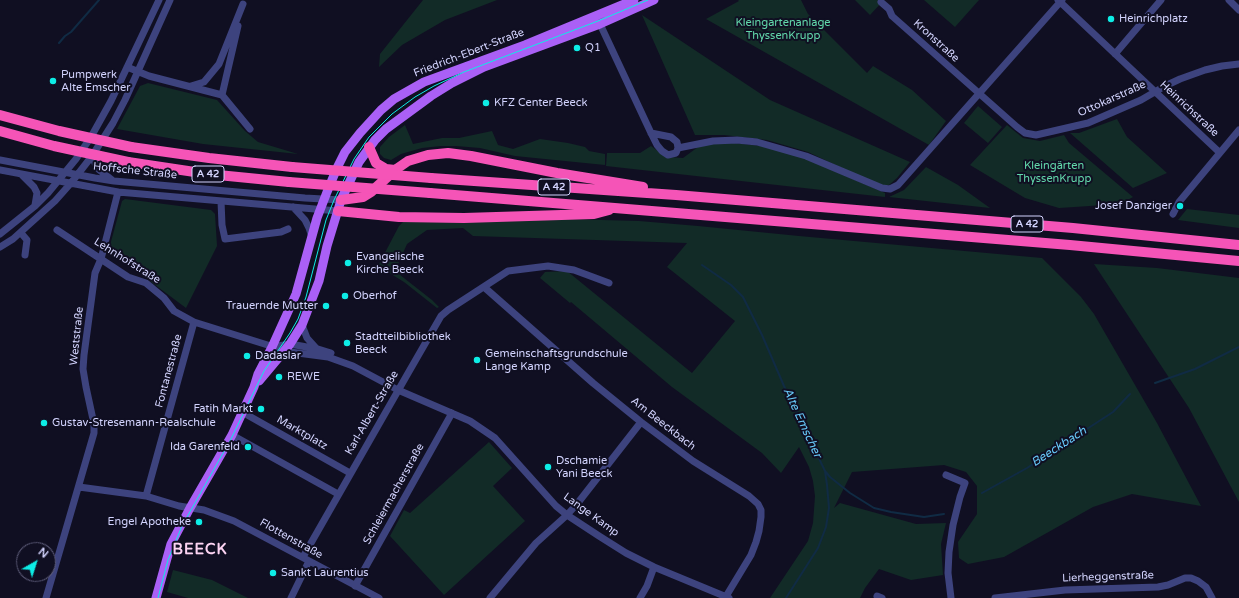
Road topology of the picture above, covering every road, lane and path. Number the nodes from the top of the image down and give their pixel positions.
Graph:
1 (159, 0) edge
2 (170, 0) edge
3 (654, 0) edge
4 (1229, 0) edge
5 (1060, 1) edge
6 (243, 2) edge
7 (881, 2) dead end
8 (1159, 2) edge
9 (636, 3) edge
10 (1239, 10) edge
11 (598, 20) junction
12 (1115, 54) junction
13 (1239, 64) edge
14 (128, 67) junction
15 (138, 71) junction
16 (189, 86) junction
17 (1155, 92) junction
18 (979, 94) junction
19 (222, 95) junction
20 (0, 115) edge
21 (250, 129) dead end
22 (1239, 130) edge
23 (0, 131) edge
24 (651, 133) junction
25 (369, 147) junction
26 (678, 148) junction
27 (1219, 152) junction
28 (92, 156) junction
29 (0, 160) edge
30 (0, 170) edge
31 (395, 170) junction
32 (66, 173) junction
33 (22, 175) junction
34 (78, 175) junction
35 (59, 181) junction
36 (114, 181) junction
37 (71, 183) junction
38 (118, 192) junction
39 (676, 195) junction
40 (324, 199) junction
41 (341, 200) junction
42 (221, 201) junction
43 (35, 206) junction
44 (294, 207) junction
45 (614, 208) junction
46 (320, 209) junction
47 (338, 211) junction
48 (1173, 214) dead end
49 (288, 228) dead end
50 (57, 230) dead end
51 (21, 233) junction
52 (0, 234) edge
53 (312, 238) junction
54 (1239, 245) edge
55 (0, 247) edge
56 (25, 255) dead end
57 (101, 259) junction
58 (1239, 261) edge
59 (609, 283) dead end
60 (484, 288) junction
61 (194, 322) junction
62 (302, 325) junction
63 (272, 347) junction
64 (288, 348) junction
65 (318, 349) junction
66 (353, 366) junction
67 (254, 387) junction
68 (398, 390) junction
69 (242, 412) junction
70 (452, 413) junction
71 (641, 422) junction
72 (232, 435) junction
73 (350, 473) junction
74 (946, 475) dead end
75 (79, 487) junction
76 (338, 494) junction
77 (146, 496) junction
78 (190, 508) junction
79 (567, 515) junction
80 (306, 559) junction
81 (654, 567) junction
82 (355, 586) junction
83 (727, 597) edge
84 (46, 598) edge
85 (156, 598) edge
86 (291, 598) edge
87 (379, 598) edge
88 (490, 598) edge
89 (640, 598) edge
90 (951, 598) edge
91 (994, 598) edge
92 (1212, 598) edge

1 - 14 street
2 - 15 street
3 - 9 main road, Friedrich-Ebert-Straße
4 - 10 street
5 - 12 street, Heinrichstraße
5 - 18 street
6 - 16 street
6 - 19 street
7 - 18 street, Kronstraße
8 - 12 street
9 - 11 main road, Friedrich-Ebert-Straße
11 - 24 street
11 - 25 main road, Friedrich-Ebert-Straße
11 - 40 main road, Friedrich-Ebert-Straße
12 - 17 street, Heinrichstraße
13 - 17 street, Ottokarstraße
14 - 15 street
14 - 32 street
15 - 16 street
15 - 28 street
16 - 19 street
17 - 18 street, Ottokarstraße
17 - 27 street, Heinrichstraße
18 - 26 street
19 - 21 street
20 - 39 highway, A 42, bridge
22 - 27 street
23 - 45 highway, A 42, bridge
24 - 26 street
24 - 26 street
25 - 31 highway
25 - 41 main road, Friedrich-Ebert-Straße
27 - 48 street
28 - 34 street
28 - 36 street
29 - 32 street, Hoffsche Straße
30 - 33 street, Hoffsche Straße
31 - 39 highway
31 - 41 highway
32 - 34 street, Hoffsche Straße
32 - 35 street
33 - 35 street, Hoffsche Straße
33 - 43 street
34 - 36 street, Hoffsche Straße
34 - 37 street
35 - 37 street, Hoffsche Straße
35 - 43 street
36 - 40 street, Hoffsche Straße
37 - 38 street, Hoffsche Straße
37 - 51 street
38 - 42 street, Hoffsche Straße
38 - 57 street, Weststraße
39 - 54 highway, A 42
40 - 41 street, Hoffsche Straße
40 - 46 main road, Friedrich-Ebert-Straße
41 - 47 main road, Friedrich-Ebert-Straße
42 - 44 street, Hoffsche Straße
42 - 49 street
43 - 52 street
44 - 46 street, Hoffsche Straße
44 - 53 street
45 - 47 highway
45 - 58 highway, A 42
46 - 47 street, Hoffsche Straße
46 - 53 main road, Friedrich-Ebert-Straße
47 - 62 main road, Friedrich-Ebert-Straße
50 - 57 street, Lehnhofstraße
51 - 55 street
51 - 56 street
53 - 63 main road, Friedrich-Ebert-Straße
57 - 61 street, Lehnhofstraße
57 - 75 street, Weststraße
59 - 60 street, Karl-Albert-Straße
60 - 68 street, Karl-Albert-Straße
60 - 71 street, Am Beeckbach
61 - 63 street, Lehnhofstraße
61 - 77 street, Fontanestraße
62 - 64 main road, Friedrich-Ebert-Straße
62 - 65 street
63 - 64 street, Lange Kamp
63 - 67 main road, Friedrich-Ebert-Straße
64 - 65 street, Lange Kamp
64 - 66 street, Lange Kamp
64 - 67 main road, Friedrich-Ebert-Straße
65 - 66 street, Lange Kamp
66 - 68 street, Lange Kamp
67 - 69 main road, Friedrich-Ebert-Straße
68 - 70 street, Lange Kamp
68 - 73 street, Karl-Albert-Straße
69 - 72 main road, Friedrich-Ebert-Straße
69 - 73 street, Marktplatz
70 - 79 street, Lange Kamp
70 - 82 street, Schleiermacherstraße
71 - 79 street
71 - 83 street, Am Beeckbach
72 - 76 street
72 - 78 main road, Friedrich-Ebert-Straße
73 - 76 street, Karl-Albert-Straße
74 - 90 street
75 - 77 street, Flottenstraße
75 - 84 street, Weststraße
76 - 80 street, Karl-Albert-Straße
77 - 78 street, Flottenstraße
78 - 80 street, Flottenstraße
78 - 85 main road, Friedrich-Ebert-Straße
79 - 81 street, Lange Kamp
79 - 88 street
80 - 82 street, Flottenstraße
80 - 86 street, Karl-Albert-Straße
81 - 83 street, Lange Kamp
81 - 89 street
82 - 87 street, Flottenstraße
91 - 92 street, Lierheggenstraße

